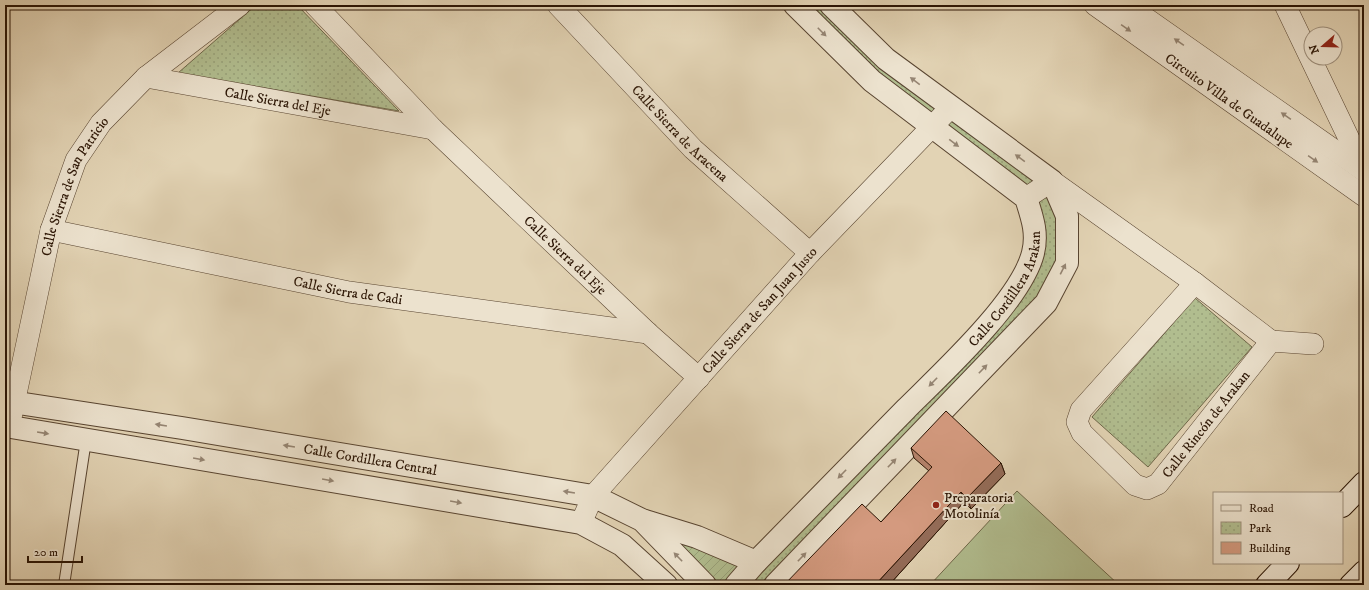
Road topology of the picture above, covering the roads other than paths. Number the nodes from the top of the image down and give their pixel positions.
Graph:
1 (240, 5) edge
2 (316, 5) edge
3 (558, 5) edge
4 (795, 5) edge
5 (831, 5) edge
6 (1095, 5) edge
7 (1126, 5) edge
8 (1285, 5) edge
9 (146, 77) junction
10 (951, 108) junction
11 (933, 127) junction
12 (433, 129) junction
13 (1362, 179) edge
14 (1052, 181) junction
15 (1026, 198) junction
16 (51, 230) junction
17 (810, 253) junction
18 (1195, 283) junction
19 (648, 333) junction
20 (1271, 341) junction
21 (1313, 344) dead end
22 (699, 378) junction
23 (9, 401) edge
24 (7, 427) edge
25 (182, 428) junction
26 (86, 440) junction
27 (177, 455) junction
28 (1364, 483) edge
29 (593, 496) junction
30 (1343, 505) edge
31 (642, 520) junction
32 (581, 523) junction
33 (756, 562) junction
34 (1287, 564) edge
35 (1364, 572) edge
36 (64, 585) edge
37 (666, 585) edge
38 (705, 585) edge
39 (736, 585) edge
40 (775, 585) edge
41 (1267, 585) edge
42 (1351, 585) edge

1 - 9 street, Calle Sierra de San Patricio
2 - 12 street, Calle Sierra del Eje
3 - 17 street, Calle Sierra de Aracena
4 -> 11 street
10 -> 5 street
6 -> 13 street, Circuito Villa de Guadalupe
13 -> 7 street, Circuito Villa de Guadalupe
8 - 13 street
9 - 12 street, Calle Sierra del Eje
9 - 16 street, Calle Sierra de San Patricio
10 - 11 street, Calle Sierra de San Juan Justo
14 -> 10 street
11 -> 15 street
11 - 17 street, Calle Sierra de San Juan Justo
12 - 19 street, Calle Sierra del Eje
14 - 15 street
14 - 18 street
40 -> 14 street, Calle Cordillera Arakan
15 -> 33 street, Calle Cordillera Arakan
16 - 19 street, Calle Sierra de Cadi
16 - 23 street, Calle Sierra de San Patricio
17 - 22 street, Calle Sierra de San Juan Justo
18 - 20 street
18 - 20 street, Calle Rincón de Arakan
19 - 22 street, Calle Sierra del Eje
20 - 21 street
22 - 29 street, Calle Sierra de San Juan Justo
23 - 24 street, Calle Sierra de San Patricio
25 -> 23 street, Calle Cordillera Central
24 -> 26 street, Calle Cordillera Central
25 - 27 street
29 -> 25 street, Calle Cordillera Central
26 - 27 street, Calle Cordillera Central
26 - 36 lane
27 -> 32 street, Calle Cordillera Central
28 - 30 street
29 - 31 street, Calle Cordillera Central
29 - 32 street, Calle Sierra de San Juan Justo
31 - 33 street
38 -> 31 street, Calle Cordillera Central
32 - 37 street, Calle Cordillera Central
33 - 39 street, Calle Cordillera Arakan
34 - 41 street
35 - 42 street

